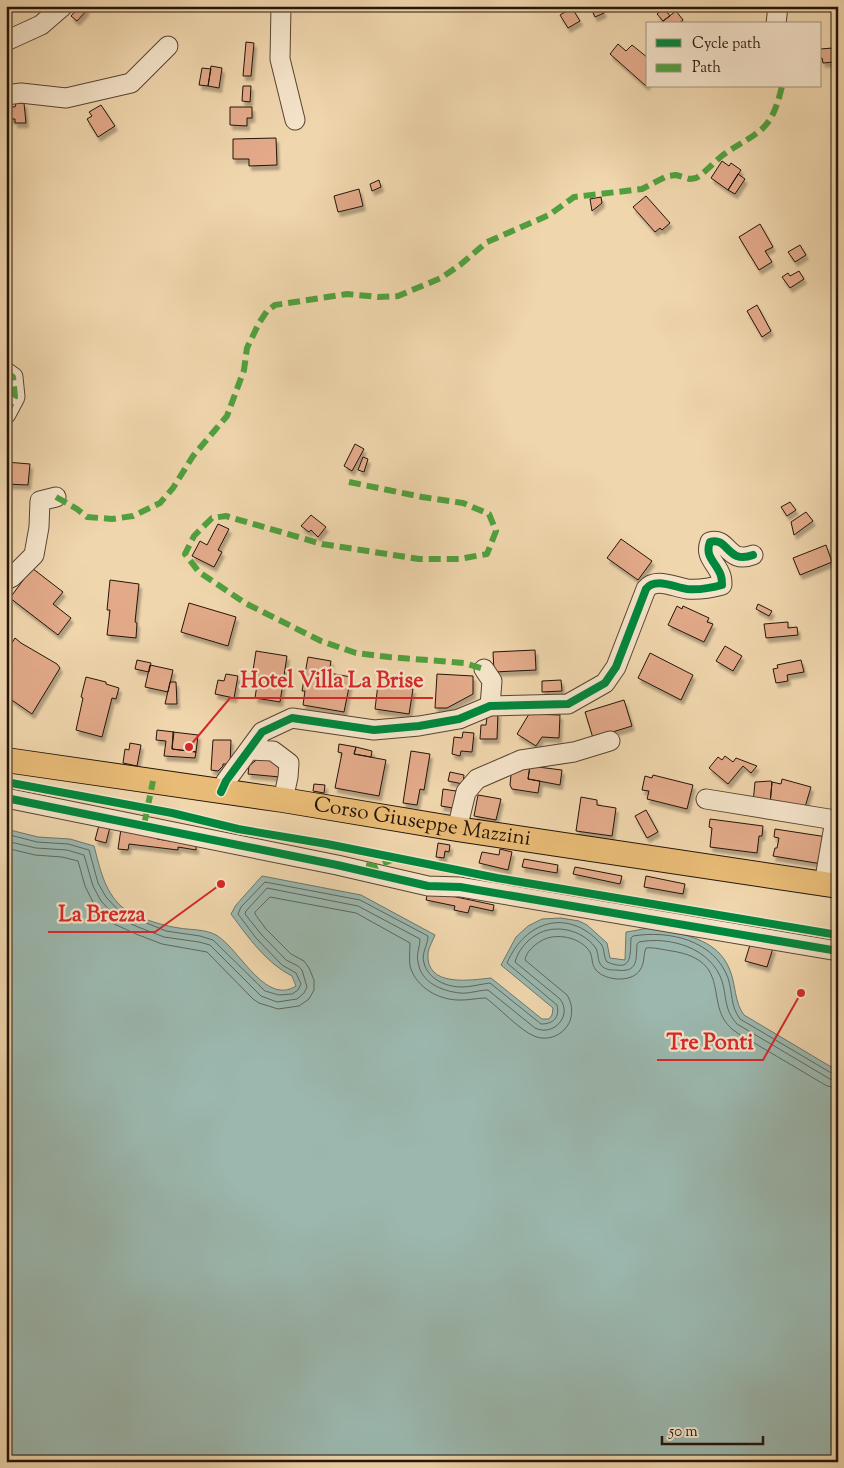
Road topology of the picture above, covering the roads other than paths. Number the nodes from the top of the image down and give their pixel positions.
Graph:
1 (63, 6) edge
2 (281, 6) edge
3 (778, 6) edge
4 (776, 22) edge
5 (6, 40) edge
6 (168, 46) dead end
7 (6, 95) edge
8 (296, 120) dead end
9 (6, 372) edge
10 (6, 414) edge
11 (56, 497) dead end
12 (753, 555) dead end
13 (6, 580) edge
14 (688, 589) junction
15 (708, 599) dead end
16 (484, 670) dead end
17 (490, 706) junction
18 (610, 741) dead end
19 (250, 750) junction
20 (6, 760) edge
21 (221, 792) junction
22 (6, 798) edge
23 (706, 799) dead end
24 (283, 800) junction
25 (457, 829) junction
26 (831, 885) edge
27 (838, 951) edge

1 - 5 street
2 - 8 street
3 - 4 street
6 - 7 street
9 - 10 street
11 - 13 street
12 - 14 street
14 - 15 street
14 - 17 street
16 - 17 street
17 - 19 street
18 - 25 street
19 - 21 street
19 - 24 street
20 - 21 main road, Corso Giuseppe Mazzini
21 - 24 main road, Corso Giuseppe Mazzini
22 - 27 street
23 - 26 street
24 - 25 main road, Corso Giuseppe Mazzini
25 - 26 main road, Corso Giuseppe Mazzini

